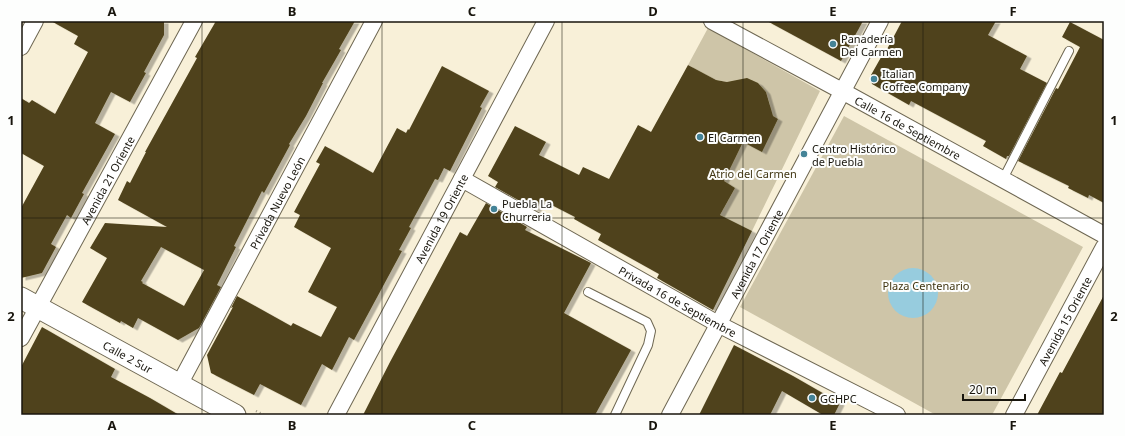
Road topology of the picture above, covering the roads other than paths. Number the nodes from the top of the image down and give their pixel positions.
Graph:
1 (35, 21) edge
2 (194, 21) edge
3 (374, 21) edge
4 (546, 21) edge
5 (712, 21) edge
6 (880, 21) edge
7 (21, 47) edge
8 (1069, 51) dead end
9 (842, 91) junction
10 (1003, 179) junction
11 (462, 180) junction
12 (1104, 235) edge
13 (1104, 247) edge
14 (588, 292) dead end
15 (29, 303) edge
16 (718, 324) junction
17 (21, 338) edge
18 (179, 384) junction
19 (235, 415) edge
20 (336, 415) edge
21 (615, 415) edge
22 (670, 415) edge
23 (897, 415) edge
24 (1014, 415) edge

1 - 7 street
2 - 15 street, Avenida 21 Oriente
3 - 18 street, Privada Nuevo León
4 - 11 street, Avenida 19 Oriente
5 - 9 street, Calle 16 de Septiembre
6 - 9 street, Avenida 17 Oriente
8 - 10 lane
9 - 10 street, Calle 16 de Septiembre
9 - 16 street, Avenida 17 Oriente
10 - 12 street, Calle 16 de Septiembre
11 - 16 street, Privada 16 de Septiembre
11 - 20 street, Avenida 19 Oriente
13 - 24 street, Avenida 15 Oriente
14 - 21 lane
15 - 17 street, Avenida 21 Oriente
15 - 18 street, Calle 2 Sur
16 - 22 street, Avenida 17 Oriente
16 - 23 street, Privada 16 de Septiembre
18 - 19 street, Calle 2 Sur

